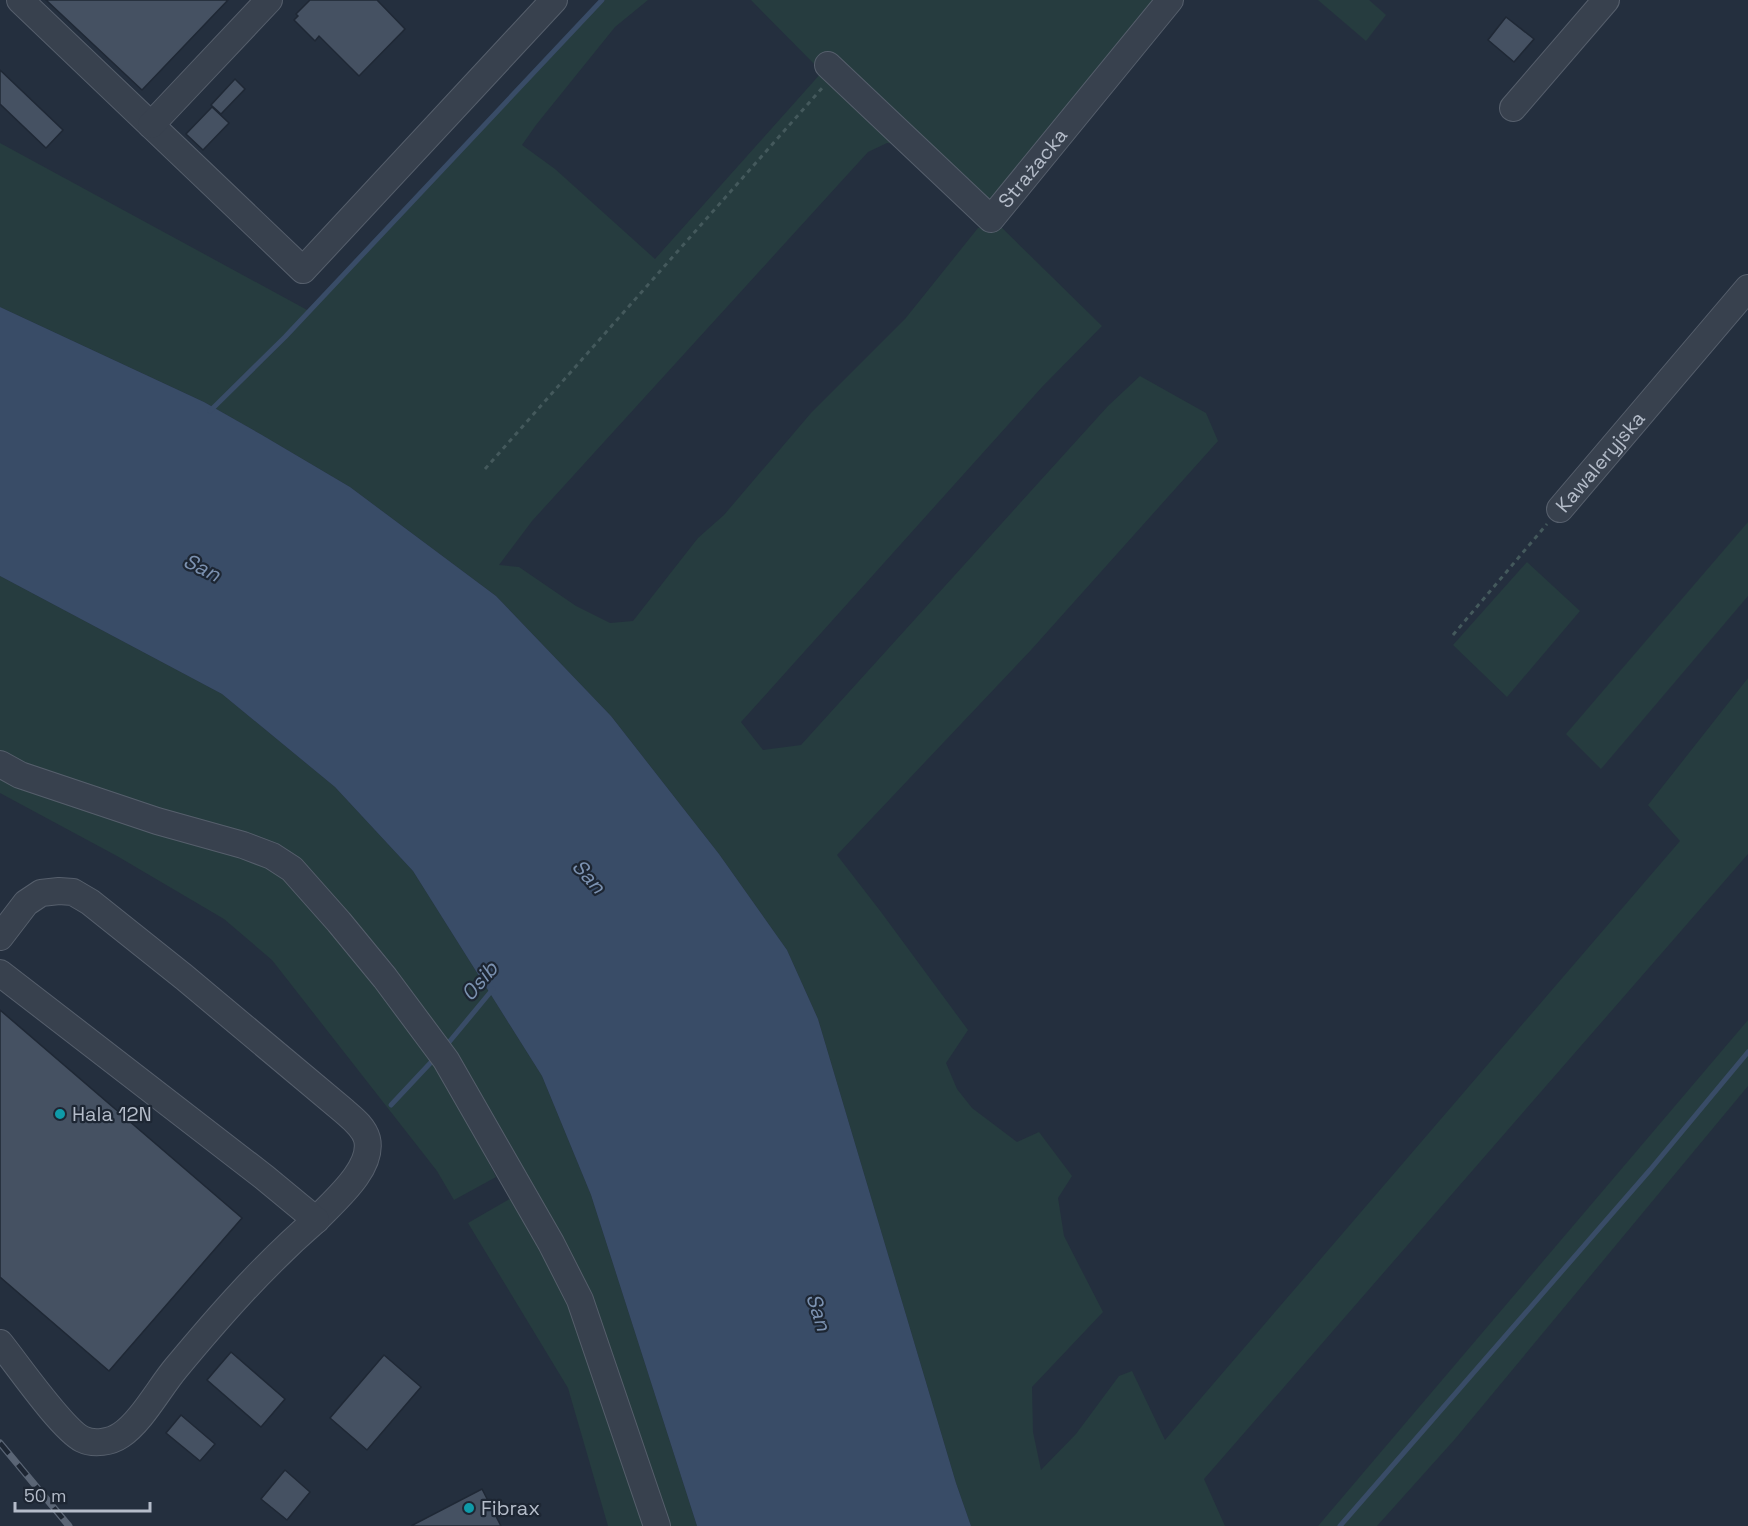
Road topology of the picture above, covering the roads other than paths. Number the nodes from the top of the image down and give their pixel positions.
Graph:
1 (20, 0) edge
2 (269, 0) edge
3 (554, 0) edge
4 (1170, 0) edge
5 (1606, 0) edge
6 (832, 69) road end
7 (1513, 108) dead end
8 (151, 125) junction
9 (1748, 288) edge
10 (1560, 508) road end
11 (0, 764) edge
12 (0, 937) edge
13 (0, 973) edge
14 (316, 1220) junction
15 (0, 1343) edge
16 (657, 1526) edge

1 - 8 street
2 - 8 street
3 - 8 street
4 - 6 street, Strażacka
5 - 7 street
9 - 10 street, Kawaleryjska
11 - 16 street
12 - 14 street
13 - 14 street
14 - 15 street

